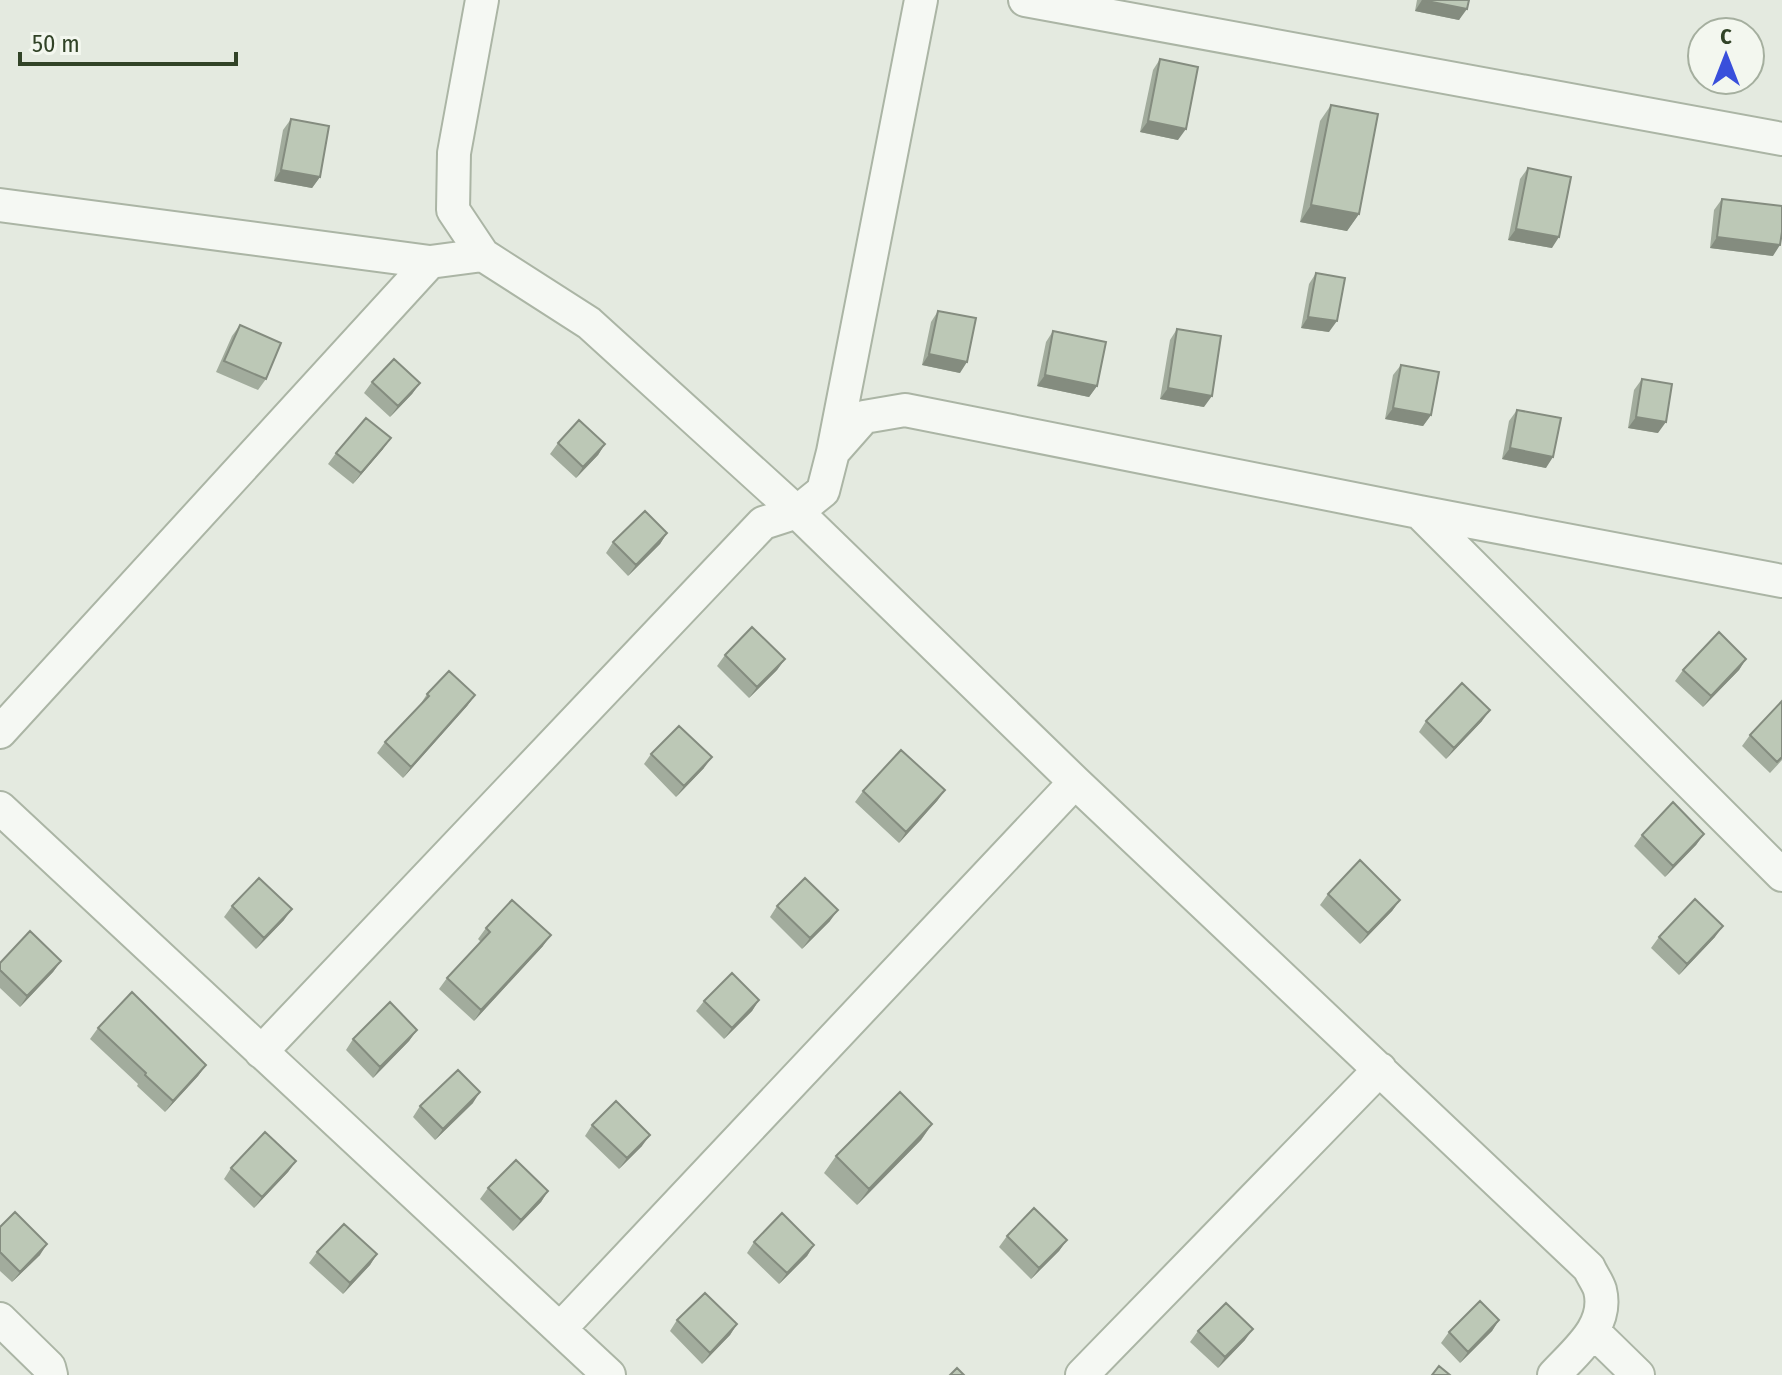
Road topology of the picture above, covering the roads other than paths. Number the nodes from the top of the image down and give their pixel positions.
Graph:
1 (482, 0) edge
2 (921, 0) edge
3 (1025, 0) edge
4 (1782, 139) edge
5 (0, 205) edge
6 (483, 255) junction
7 (430, 262) junction
8 (833, 452) junction
9 (797, 512) junction
10 (1419, 512) junction
11 (1782, 581) edge
12 (0, 732) edge
13 (1075, 782) junction
14 (0, 808) edge
15 (1782, 875) edge
16 (261, 1052) junction
17 (1380, 1069) junction
18 (0, 1319) edge
19 (560, 1329) junction
20 (1594, 1332) junction
21 (51, 1375) edge
22 (609, 1375) edge
23 (1082, 1375) edge
24 (1554, 1375) edge
25 (1638, 1375) edge

1 - 6 street
2 - 8 street
3 - 4 street
5 - 7 street
6 - 7 street
6 - 9 street
7 - 12 street
8 - 9 street
8 - 10 street
9 - 13 street
9 - 16 street
10 - 11 street
10 - 15 street
13 - 17 street
13 - 19 street
14 - 16 street
16 - 19 street
17 - 20 street
17 - 23 street
18 - 21 street
19 - 22 street
20 - 24 street
20 - 25 street

